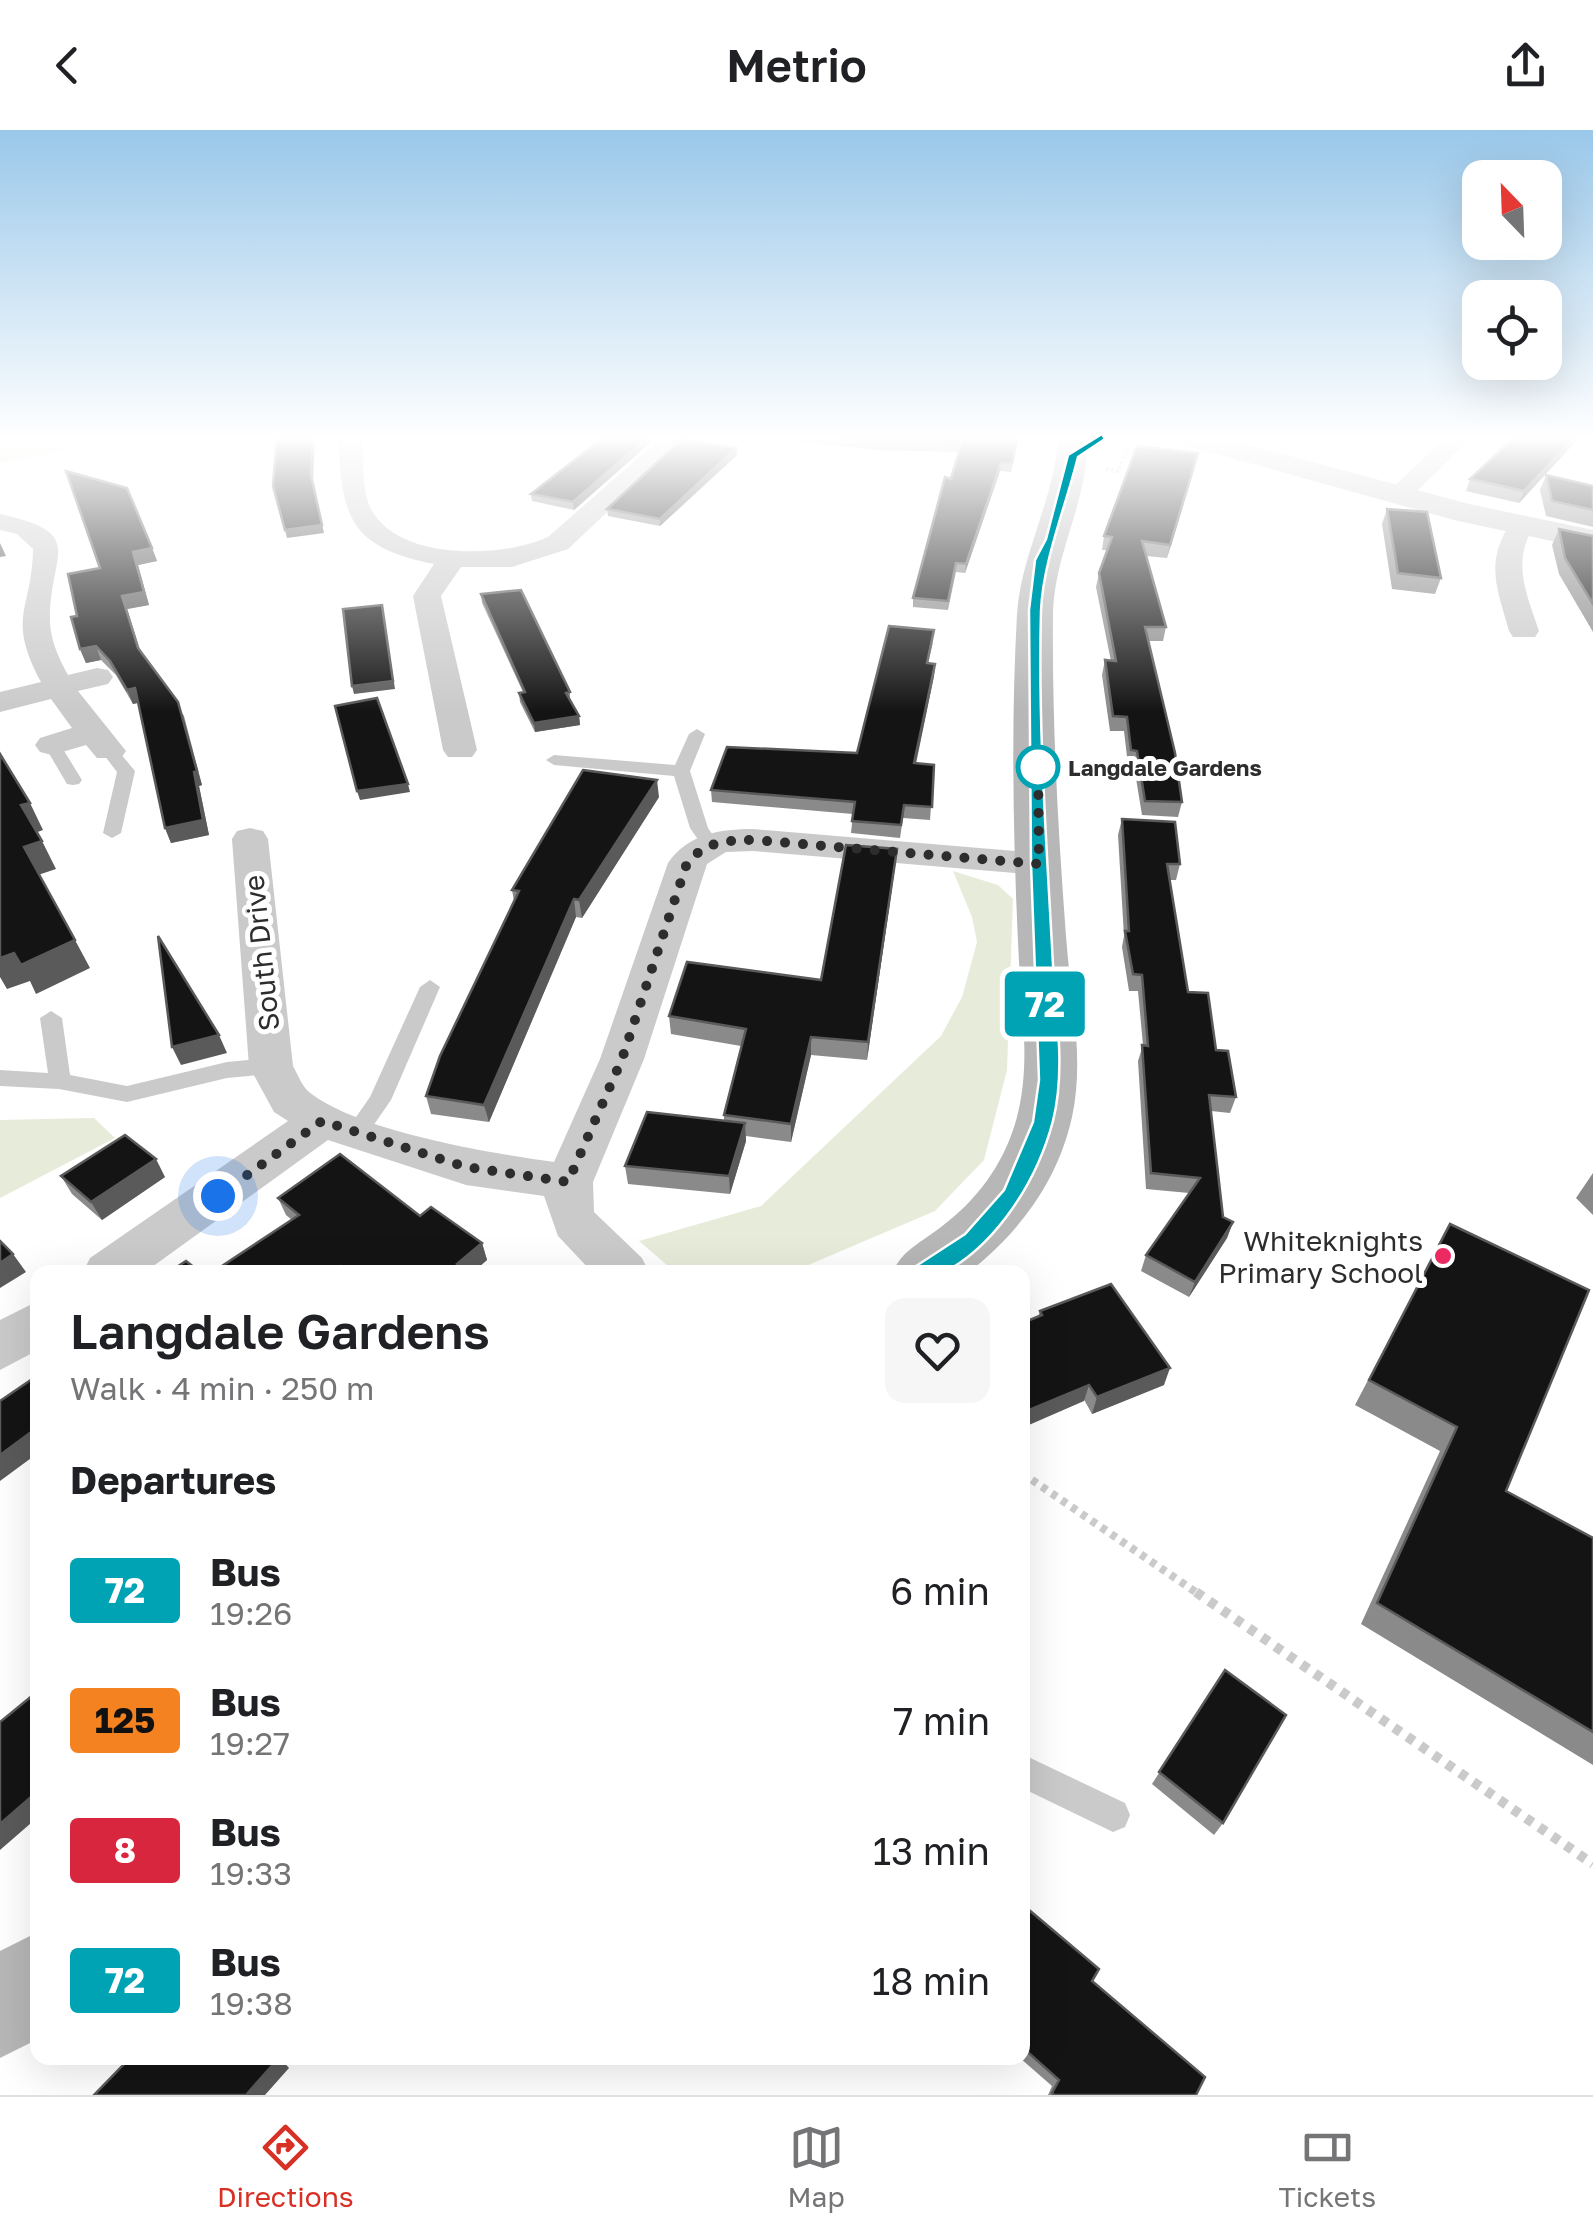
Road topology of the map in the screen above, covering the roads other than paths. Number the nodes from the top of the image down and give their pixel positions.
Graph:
1 (25, 529) edge
2 (372, 529) edge
3 (575, 529) edge
4 (1056, 529) edge
5 (1519, 529) edge
6 (1530, 529) edge
7 (1593, 540) edge
8 (454, 558) junction
9 (1524, 631) dead end
10 (97, 677) dead end
11 (59, 687) junction
12 (0, 702) edge
13 (697, 734) dead end
14 (101, 741) junction
15 (52, 744) joint
16 (460, 750) dead end
17 (554, 760) dead end
18 (681, 771) junction
19 (73, 780) dead end
20 (112, 833) dead end
21 (250, 839) dead end
22 (710, 844) junction
23 (1039, 864) junction
24 (430, 987) dead end
25 (50, 1018) dead end
26 (271, 1066) junction
27 (0, 1078) edge
28 (59, 1081) junction
29 (340, 1125) junction
30 (568, 1182) junction
31 (119, 1265) edge
32 (617, 1265) edge
33 (935, 1265) edge
34 (30, 1327) edge
35 (0, 1348) edge
36 (1030, 1774) edge
37 (1113, 1814) dead end
38 (30, 1984) edge
39 (0, 2013) edge

1 - 11 street
2 - 8 street
3 - 8 street
4 - 23 main road
5 - 9 street
6 - 7 street
8 - 16 street
10 - 11 street
11 - 12 street
11 - 14 street
13 - 18 lane
14 - 15 street
14 - 20 lane
15 - 19 lane
17 - 18 lane
18 - 22 lane
21 - 26 street, South Drive
22 - 23 street
22 - 30 street
23 - 33 main road
24 - 29 lane
25 - 28 lane
26 - 28 lane
26 - 29 street
27 - 28 lane
29 - 30 street
29 - 31 street
30 - 32 street
34 - 35 street
36 - 37 lane
38 - 39 main road

